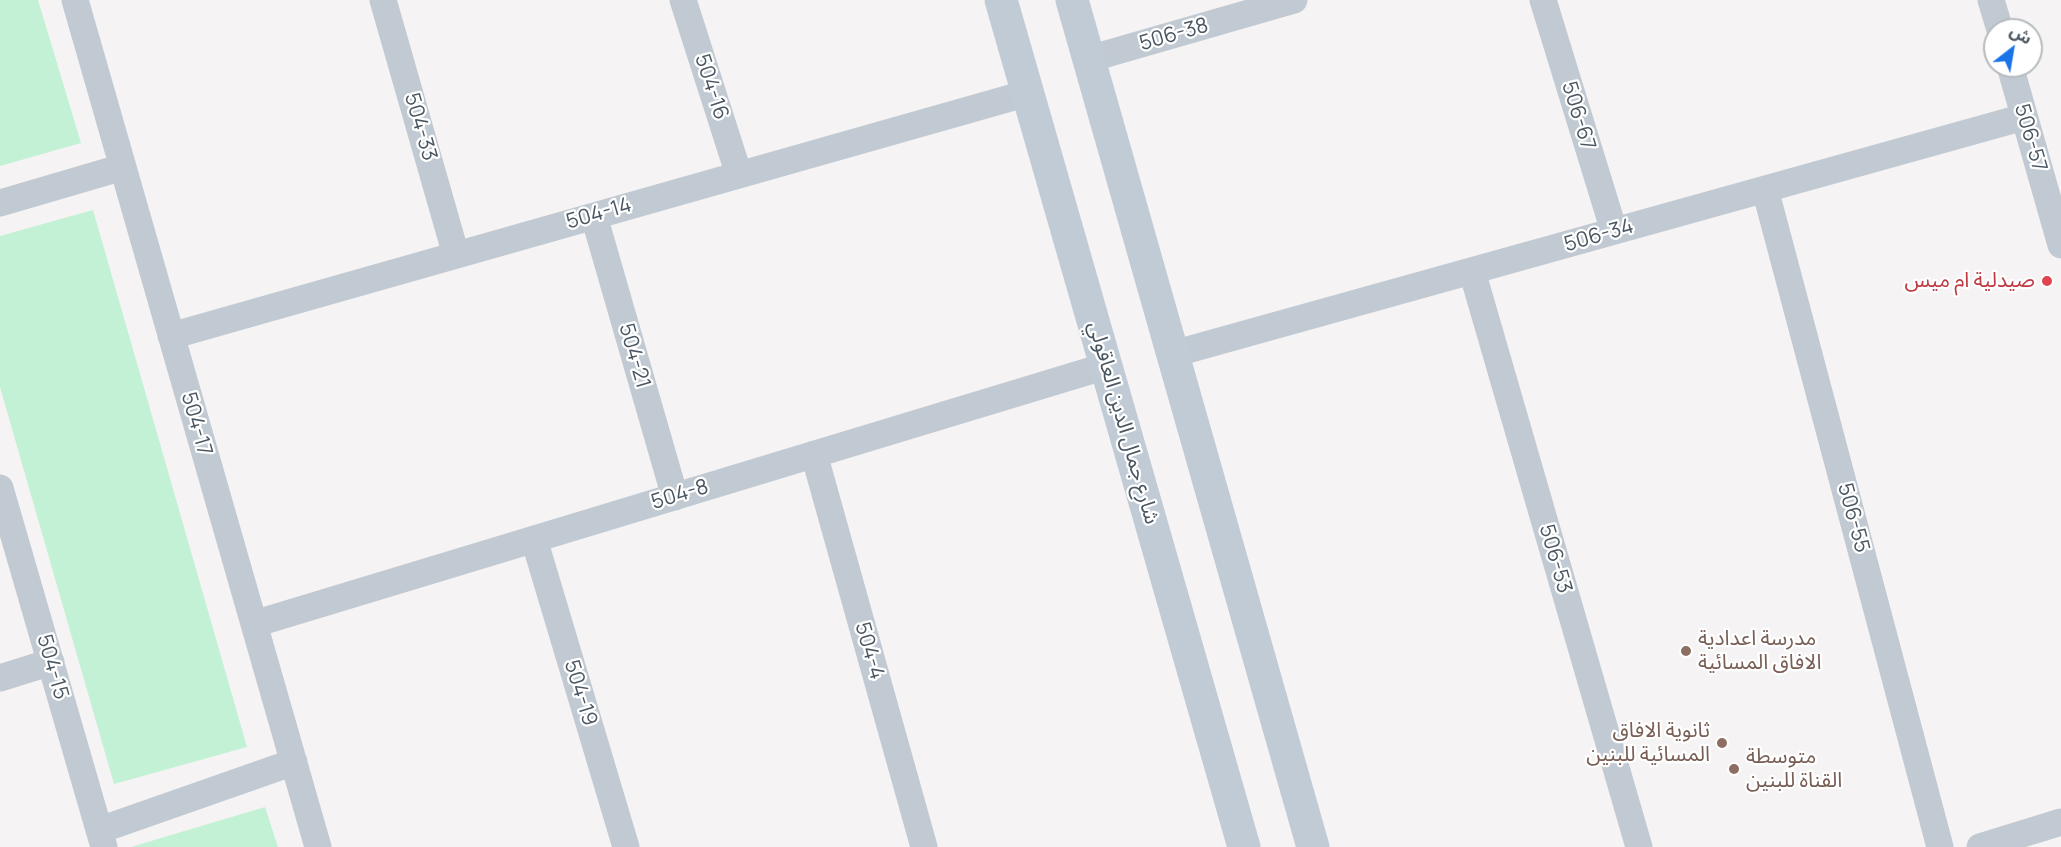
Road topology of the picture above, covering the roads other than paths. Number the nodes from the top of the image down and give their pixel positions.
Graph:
1 (75, 0) edge
2 (383, 0) edge
3 (683, 0) edge
4 (1001, 0) edge
5 (1072, 0) edge
6 (1294, 0) edge
7 (1543, 0) edge
8 (1991, 0) edge
9 (1996, 18) edge
10 (1089, 59) junction
11 (2013, 78) edge
12 (1028, 93) junction
13 (2024, 117) junction
14 (123, 167) junction
15 (739, 175) junction
16 (1765, 189) junction
17 (0, 203) edge
18 (594, 216) junction
19 (1614, 231) junction
20 (2061, 245) edge
21 (456, 255) junction
22 (1472, 271) junction
23 (171, 336) junction
24 (1173, 354) junction
25 (1106, 366) junction
26 (814, 454) junction
27 (0, 488) edge
28 (675, 497) junction
29 (534, 539) junction
30 (254, 624) junction
31 (51, 662) junction
32 (0, 678) edge
33 (294, 762) junction
34 (2061, 822) edge
35 (102, 839) edge
36 (318, 847) edge
37 (626, 847) edge
38 (924, 847) edge
39 (1244, 847) edge
40 (1313, 847) edge
41 (1639, 847) edge
42 (1940, 847) edge
43 (1980, 847) edge

1 - 14 street, 504-17
2 - 21 street, 504-33
3 - 15 street, 504-16
4 - 12 street, شارع جمال الدين العاقولي
5 - 10 street
6 - 10 street, 506-38
7 - 19 street, 506-67
8 - 9 street
10 - 24 street
11 - 13 street, 506-57
12 - 15 street, 504-14
12 - 25 street, شارع جمال الدين العاقولي
13 - 16 street, 506-34
13 - 20 street, 506-57
14 - 17 street
14 - 23 street, 504-17
15 - 18 street, 504-14
16 - 19 street, 506-34
16 - 42 street, 506-55
18 - 21 street, 504-14
18 - 28 street, 504-21
19 - 22 street, 506-34
21 - 23 street, 504-14
22 - 24 street, 506-34
22 - 41 street, 506-53
23 - 30 street, 504-17
24 - 40 street
25 - 26 street, 504-8
25 - 39 street, شارع جمال الدين العاقولي
26 - 28 street, 504-8
26 - 38 street, 504-4
27 - 31 street, 504-15
28 - 29 street, 504-8
29 - 30 street, 504-8
29 - 37 street, 504-19
30 - 33 street, 504-17
31 - 32 street
31 - 35 street, 504-15
33 - 35 street
33 - 36 street, 504-17
34 - 43 street

